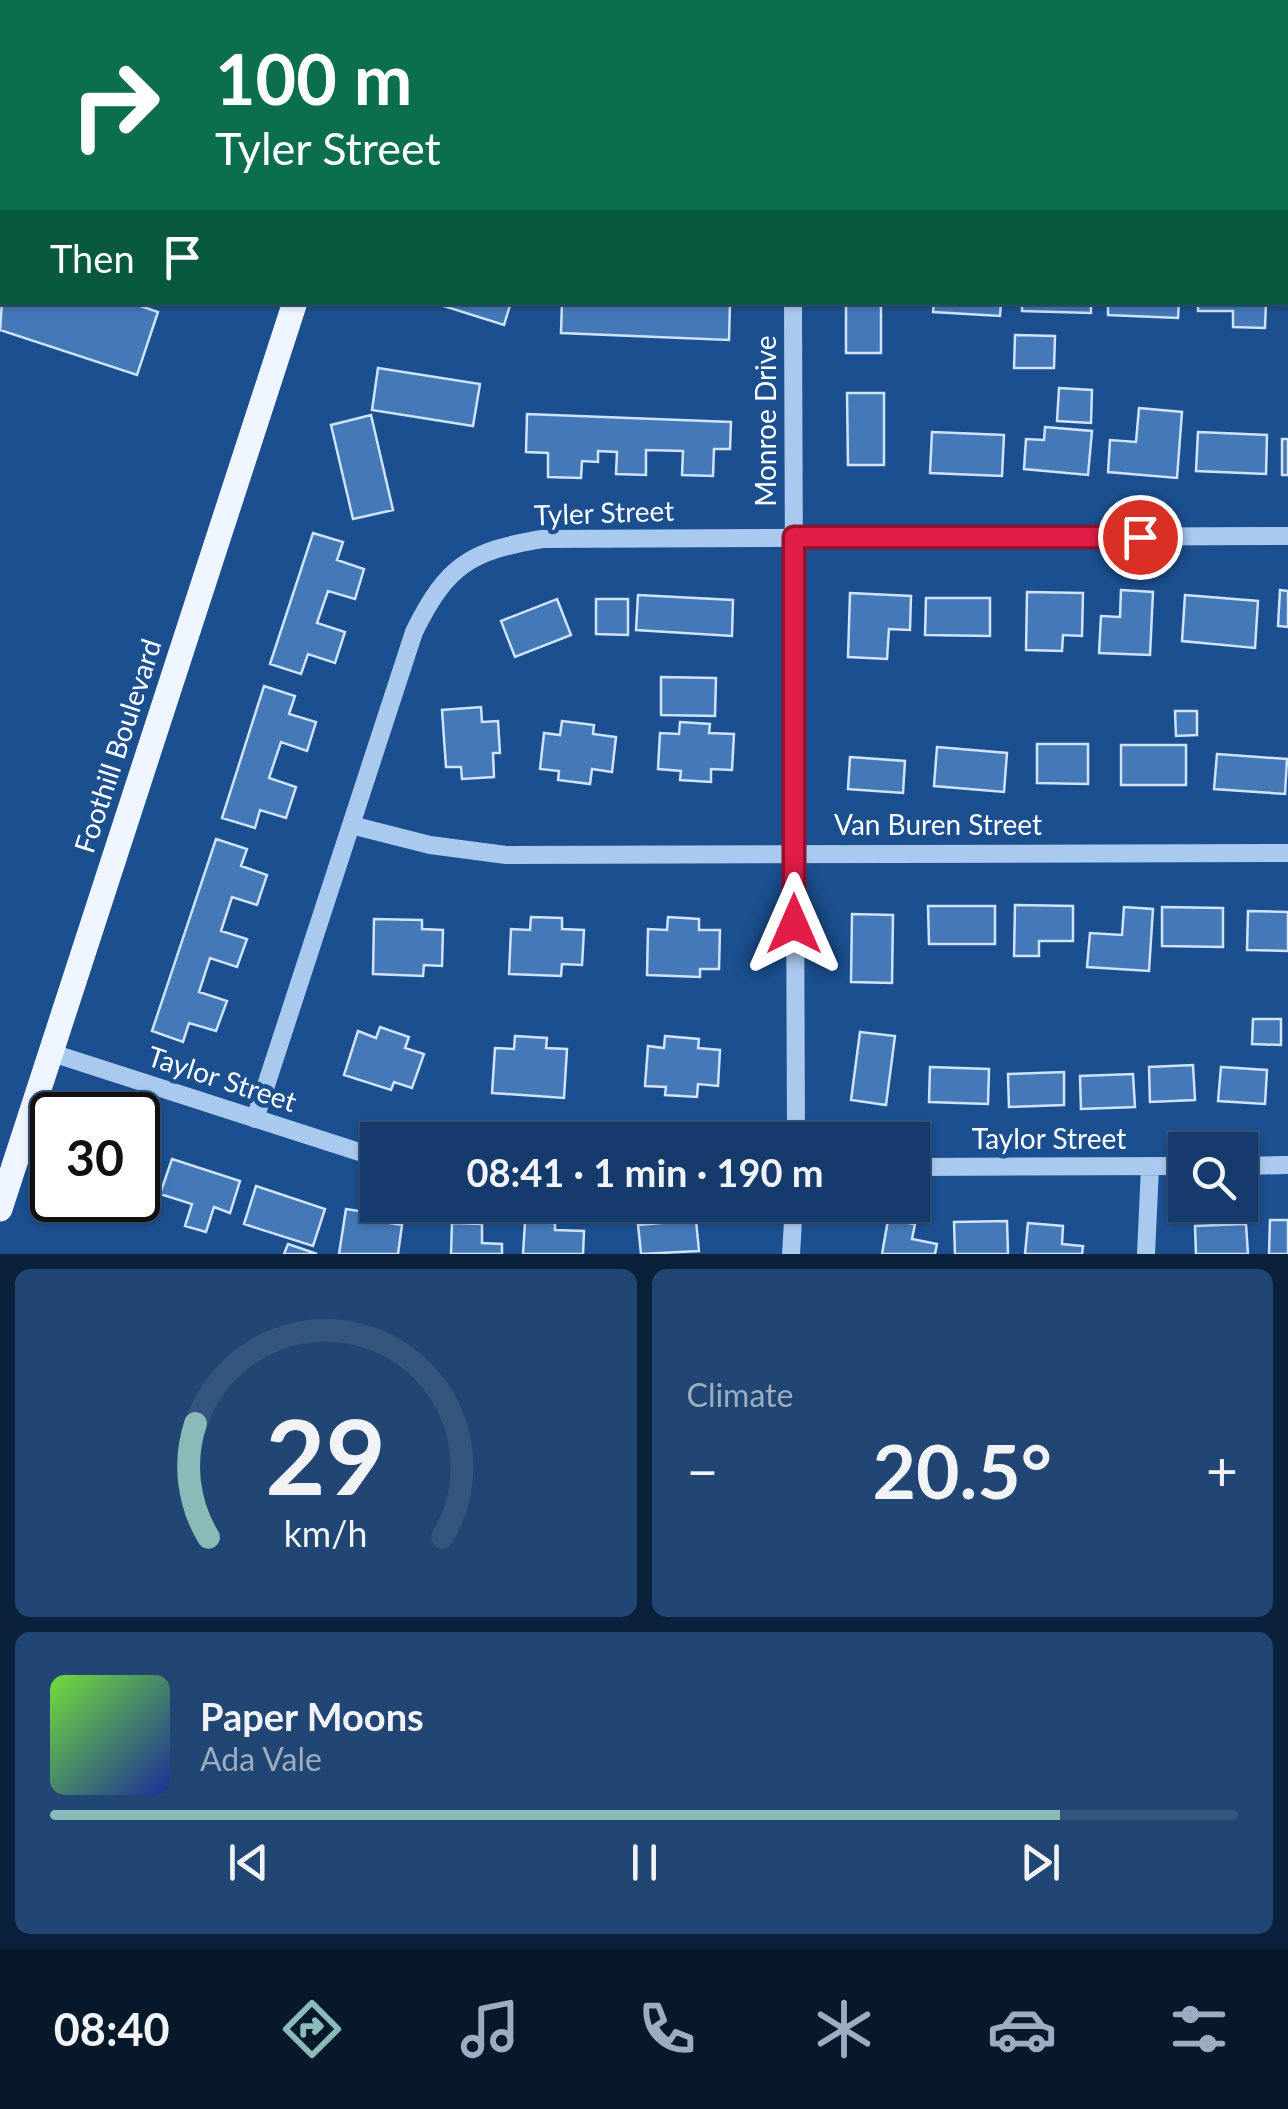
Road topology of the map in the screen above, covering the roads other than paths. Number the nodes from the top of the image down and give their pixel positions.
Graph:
1 (294, 305) edge
2 (793, 305) edge
3 (1288, 536) edge
4 (794, 537) junction
5 (351, 825) junction
6 (793, 853) junction
7 (1288, 853) edge
8 (49, 1052) junction
9 (255, 1119) junction
10 (796, 1122) edge
11 (360, 1152) edge
12 (1288, 1165) edge
13 (1168, 1166) edge
14 (1258, 1166) edge
15 (930, 1167) edge
16 (1150, 1167) junction
17 (0, 1210) edge
18 (793, 1222) edge
19 (791, 1254) edge
20 (1146, 1254) edge

1 - 8 main road, Foothill Boulevard
2 - 4 street, Monroe Drive
3 - 4 street, Tyler Street
4 - 5 street, Tyler Street
4 - 6 street, Monroe Drive
5 - 6 street, Van Buren Street
5 - 9 street, Tyler Street
6 - 7 street, Van Buren Street
6 - 10 street, Monroe Drive
8 - 9 street, Taylor Street
8 - 17 main road, Foothill Boulevard
9 - 11 street, Taylor Street
12 - 14 street
13 - 16 street, Taylor Street
15 - 16 street, Taylor Street
16 - 20 street
18 - 19 street

